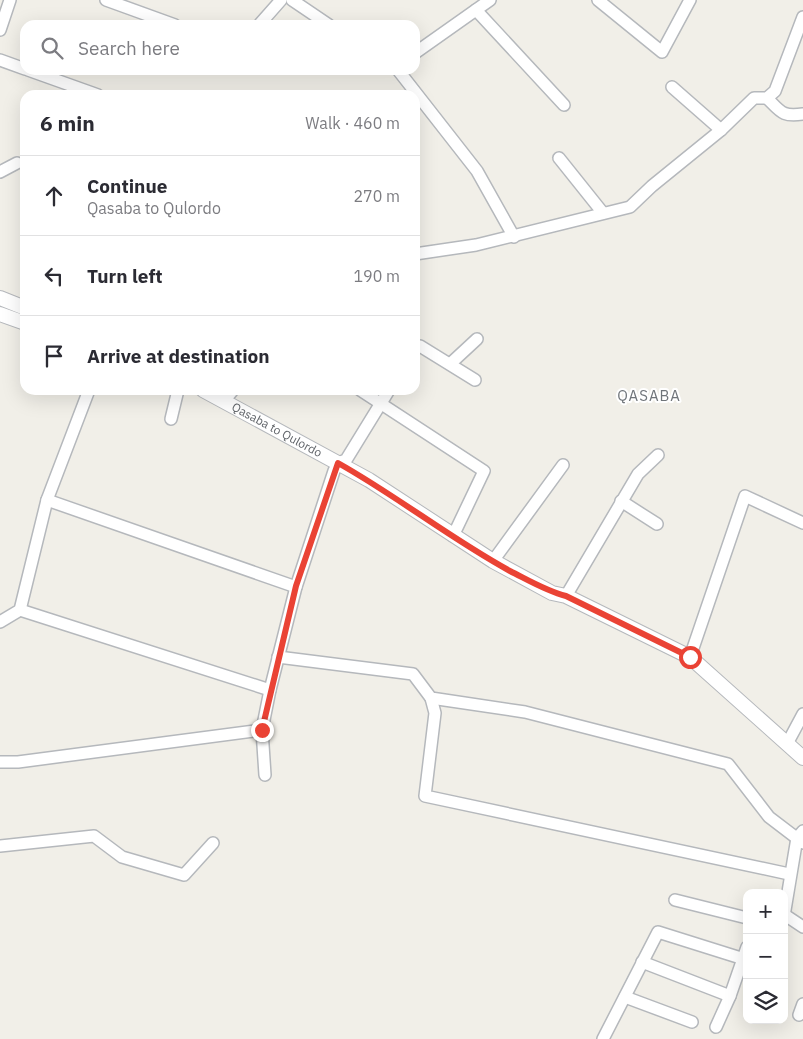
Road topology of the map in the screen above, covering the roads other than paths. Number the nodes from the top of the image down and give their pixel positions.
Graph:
1 (10, 0) edge
2 (106, 0) edge
3 (281, 0) edge
4 (292, 0) edge
5 (490, 0) edge
6 (598, 0) edge
7 (690, 0) edge
8 (476, 10) junction
9 (803, 17) edge
10 (161, 20) edge
11 (263, 20) edge
12 (322, 20) edge
13 (0, 30) edge
14 (420, 49) edge
15 (0, 60) edge
16 (20, 68) edge
17 (40, 75) edge
18 (402, 75) edge
19 (672, 87) dead end
20 (84, 90) edge
21 (414, 90) edge
22 (420, 98) edge
23 (766, 98) junction
24 (564, 105) dead end
25 (803, 114) edge
26 (721, 130) junction
27 (559, 158) dead end
28 (17, 163) dead end
29 (0, 172) edge
30 (603, 213) junction
31 (514, 237) junction
32 (420, 253) edge
33 (0, 298) edge
34 (20, 306) edge
35 (0, 314) edge
36 (20, 321) edge
37 (477, 339) dead end
38 (420, 346) edge
39 (450, 364) junction
40 (474, 380) dead end
41 (86, 395) edge
42 (177, 395) edge
43 (213, 395) edge
44 (229, 395) edge
45 (368, 395) edge
46 (386, 395) edge
47 (224, 401) junction
48 (381, 403) junction
49 (170, 419) dead end
50 (658, 455) dead end
51 (338, 463) junction
52 (563, 465) dead end
53 (47, 500) junction
54 (621, 501) junction
55 (803, 522) edge
56 (658, 524) dead end
57 (453, 536) junction
58 (493, 561) junction
59 (296, 586) junction
60 (566, 596) junction
61 (20, 610) junction
62 (0, 622) edge
63 (278, 657) junction
64 (690, 657) junction
65 (270, 690) junction
66 (431, 698) junction
67 (803, 714) edge
68 (262, 730) junction
69 (788, 742) junction
70 (803, 758) edge
71 (0, 762) edge
72 (265, 775) dead end
73 (801, 837) edge
74 (213, 843) dead end
75 (0, 846) edge
76 (789, 874) junction
77 (787, 889) edge
78 (674, 900) dead end
79 (743, 917) edge
80 (788, 918) edge
81 (803, 927) edge
82 (743, 959) edge
83 (642, 962) junction
84 (743, 962) edge
85 (730, 996) junction
86 (625, 997) junction
87 (692, 1022) dead end
88 (716, 1026) dead end
89 (602, 1039) edge

1 - 13 street
2 - 10 street
3 - 11 street
4 - 12 street
5 - 8 street
6 - 7 street
8 - 14 street
8 - 24 street
9 - 23 street
15 - 16 street
17 - 20 street
18 - 21 street
19 - 26 street
22 - 31 street
23 - 25 street
23 - 26 street
26 - 30 street
27 - 30 street
28 - 29 street
30 - 31 street
31 - 32 street
33 - 34 street
35 - 36 street
37 - 39 street
38 - 39 street
39 - 40 street
41 - 53 street
42 - 49 street
43 - 47 street, Qasaba to Qulordo
44 - 47 street
45 - 48 street
46 - 48 street
47 - 51 street, Qasaba to Qulordo
48 - 51 street
48 - 57 street
50 - 54 street
51 - 57 street, Qasaba to Qulordo
51 - 59 street
52 - 58 street
53 - 59 street
53 - 61 street
54 - 56 street
54 - 60 street
55 - 64 street
57 - 58 street, Qasaba to Qulordo
58 - 60 street, Qasaba to Qulordo
59 - 63 street
60 - 64 street, Qasaba to Qulordo
61 - 62 street
61 - 65 street
63 - 65 street
63 - 66 street
64 - 69 street, Qasaba to Qulordo
65 - 68 street
66 - 73 street
66 - 76 street
67 - 69 street
68 - 71 street
68 - 72 street
69 - 70 street, Qasaba to Qulordo
73 - 76 street
74 - 75 street
76 - 77 street
78 - 79 street
80 - 81 street
82 - 83 street
83 - 85 street
83 - 86 street
84 - 85 street
85 - 88 street
86 - 87 street
86 - 89 street

